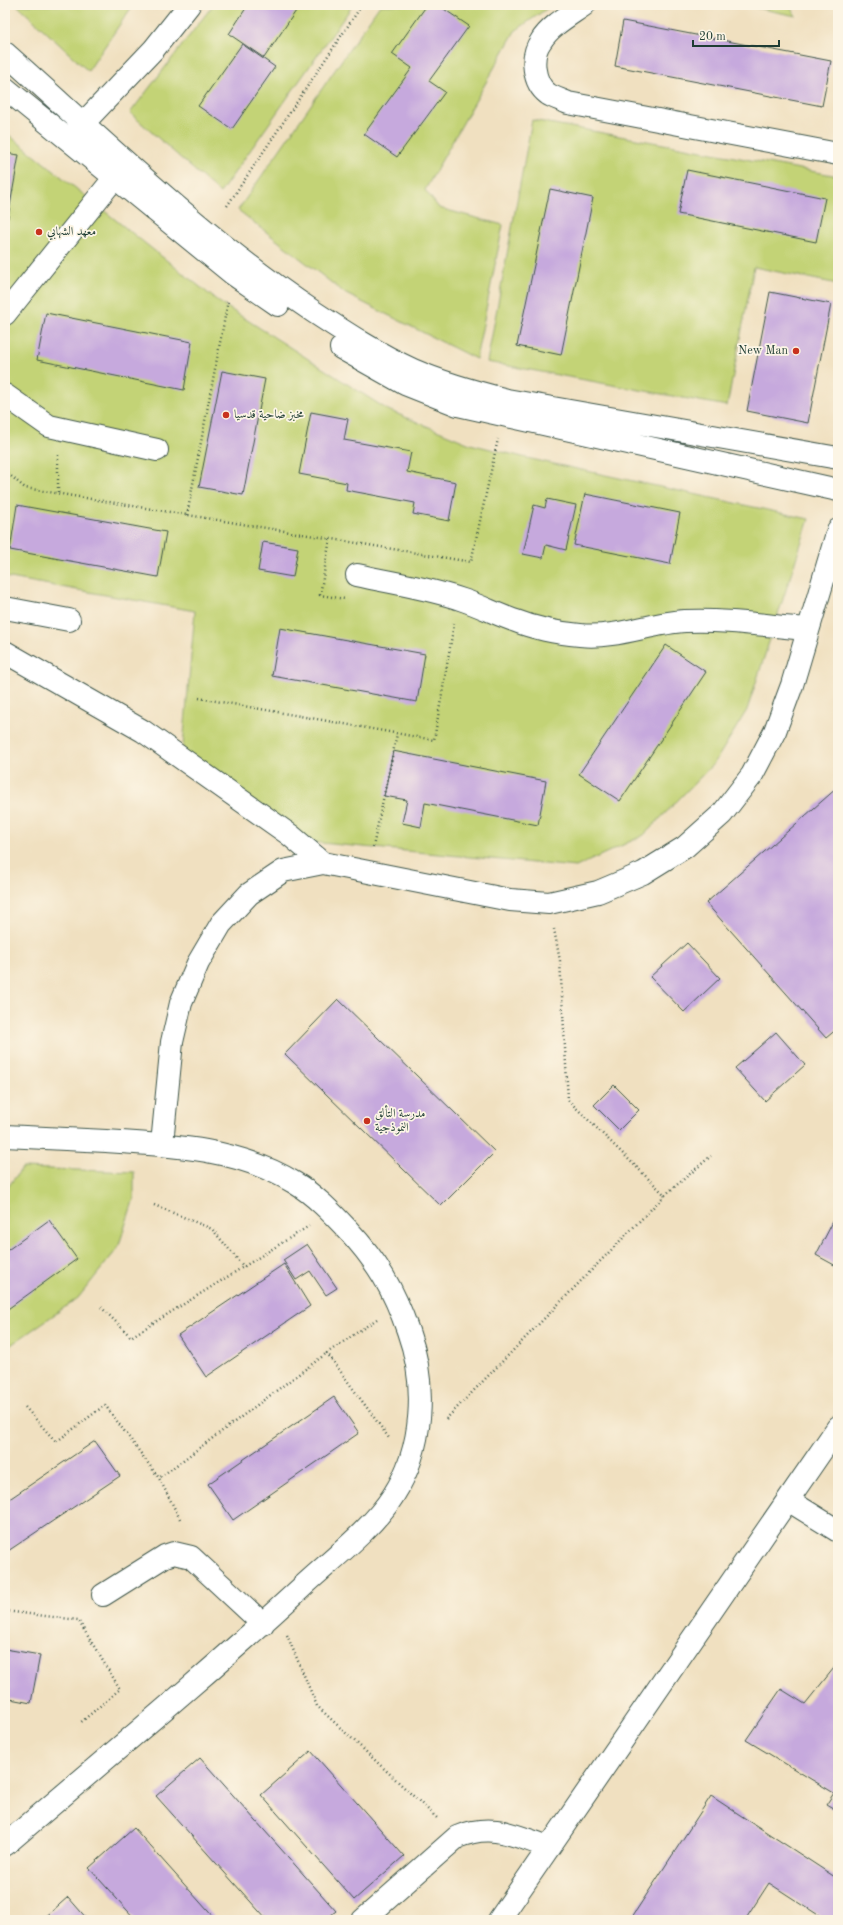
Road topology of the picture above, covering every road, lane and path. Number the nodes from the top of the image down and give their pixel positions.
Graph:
1 (189, 5) edge
2 (362, 5) edge
3 (584, 5) edge
4 (5, 52) edge
5 (5, 88) edge
6 (85, 123) junction
7 (68, 139) junction
8 (838, 154) edge
9 (121, 170) junction
10 (227, 206) dead end
11 (233, 274) junction
12 (5, 314) edge
13 (5, 395) edge
14 (505, 408) junction
15 (57, 429) junction
16 (157, 450) dead end
17 (838, 458) edge
18 (5, 471) edge
19 (838, 490) edge
20 (58, 494) junction
21 (187, 515) junction
22 (838, 530) edge
23 (330, 540) junction
24 (357, 575) dead end
25 (350, 600) dead end
26 (5, 608) edge
27 (455, 619) dead end
28 (69, 620) dead end
29 (808, 629) junction
30 (5, 652) edge
31 (200, 698) dead end
32 (397, 734) junction
33 (323, 863) junction
34 (368, 871) junction
35 (549, 903) junction
36 (5, 1136) edge
37 (162, 1144) junction
38 (711, 1156) dead end
39 (665, 1195) junction
40 (154, 1205) dead end
41 (332, 1212) junction
42 (244, 1267) junction
43 (399, 1303) junction
44 (101, 1307) dead end
45 (327, 1353) junction
46 (25, 1407) dead end
47 (838, 1427) edge
48 (417, 1440) junction
49 (409, 1466) junction
50 (159, 1478) junction
51 (788, 1500) junction
52 (180, 1519) dead end
53 (838, 1531) edge
54 (103, 1595) dead end
55 (5, 1611) edge
56 (263, 1624) junction
57 (80, 1723) dead end
58 (457, 1837) junction
59 (5, 1845) edge
60 (549, 1847) junction
61 (363, 1920) edge
62 (499, 1920) edge

1 - 6 street
2 - 10 path
3 - 8 street
4 - 6 street
5 - 7 street
6 - 7 street
6 - 9 street
7 - 9 street
9 - 11 street
9 - 12 street
9 - 14 street
11 - 14 street
11 - 21 path
13 - 15 street
14 - 17 street
14 - 19 street
14 - 23 path
15 - 16 street
15 - 20 path
18 - 20 path
20 - 21 path
21 - 23 path
22 - 29 street
23 - 25 path
24 - 29 street
26 - 28 street
27 - 32 path
29 - 35 street
30 - 33 street
31 - 32 path
32 - 34 path
33 - 34 street
33 - 37 street
34 - 35 street
35 - 39 path
36 - 37 street
37 - 41 street
38 - 39 path
39 - 48 path
40 - 42 path
41 - 42 path
41 - 43 street
42 - 44 path
43 - 45 path
43 - 48 street
45 - 49 path
45 - 50 path
46 - 50 path
47 - 51 street
48 - 49 street
49 - 56 street
50 - 52 path
51 - 53 street
51 - 60 street
54 - 56 street
55 - 57 path
56 - 58 path
56 - 59 street
58 - 60 street
58 - 61 street
60 - 62 street

